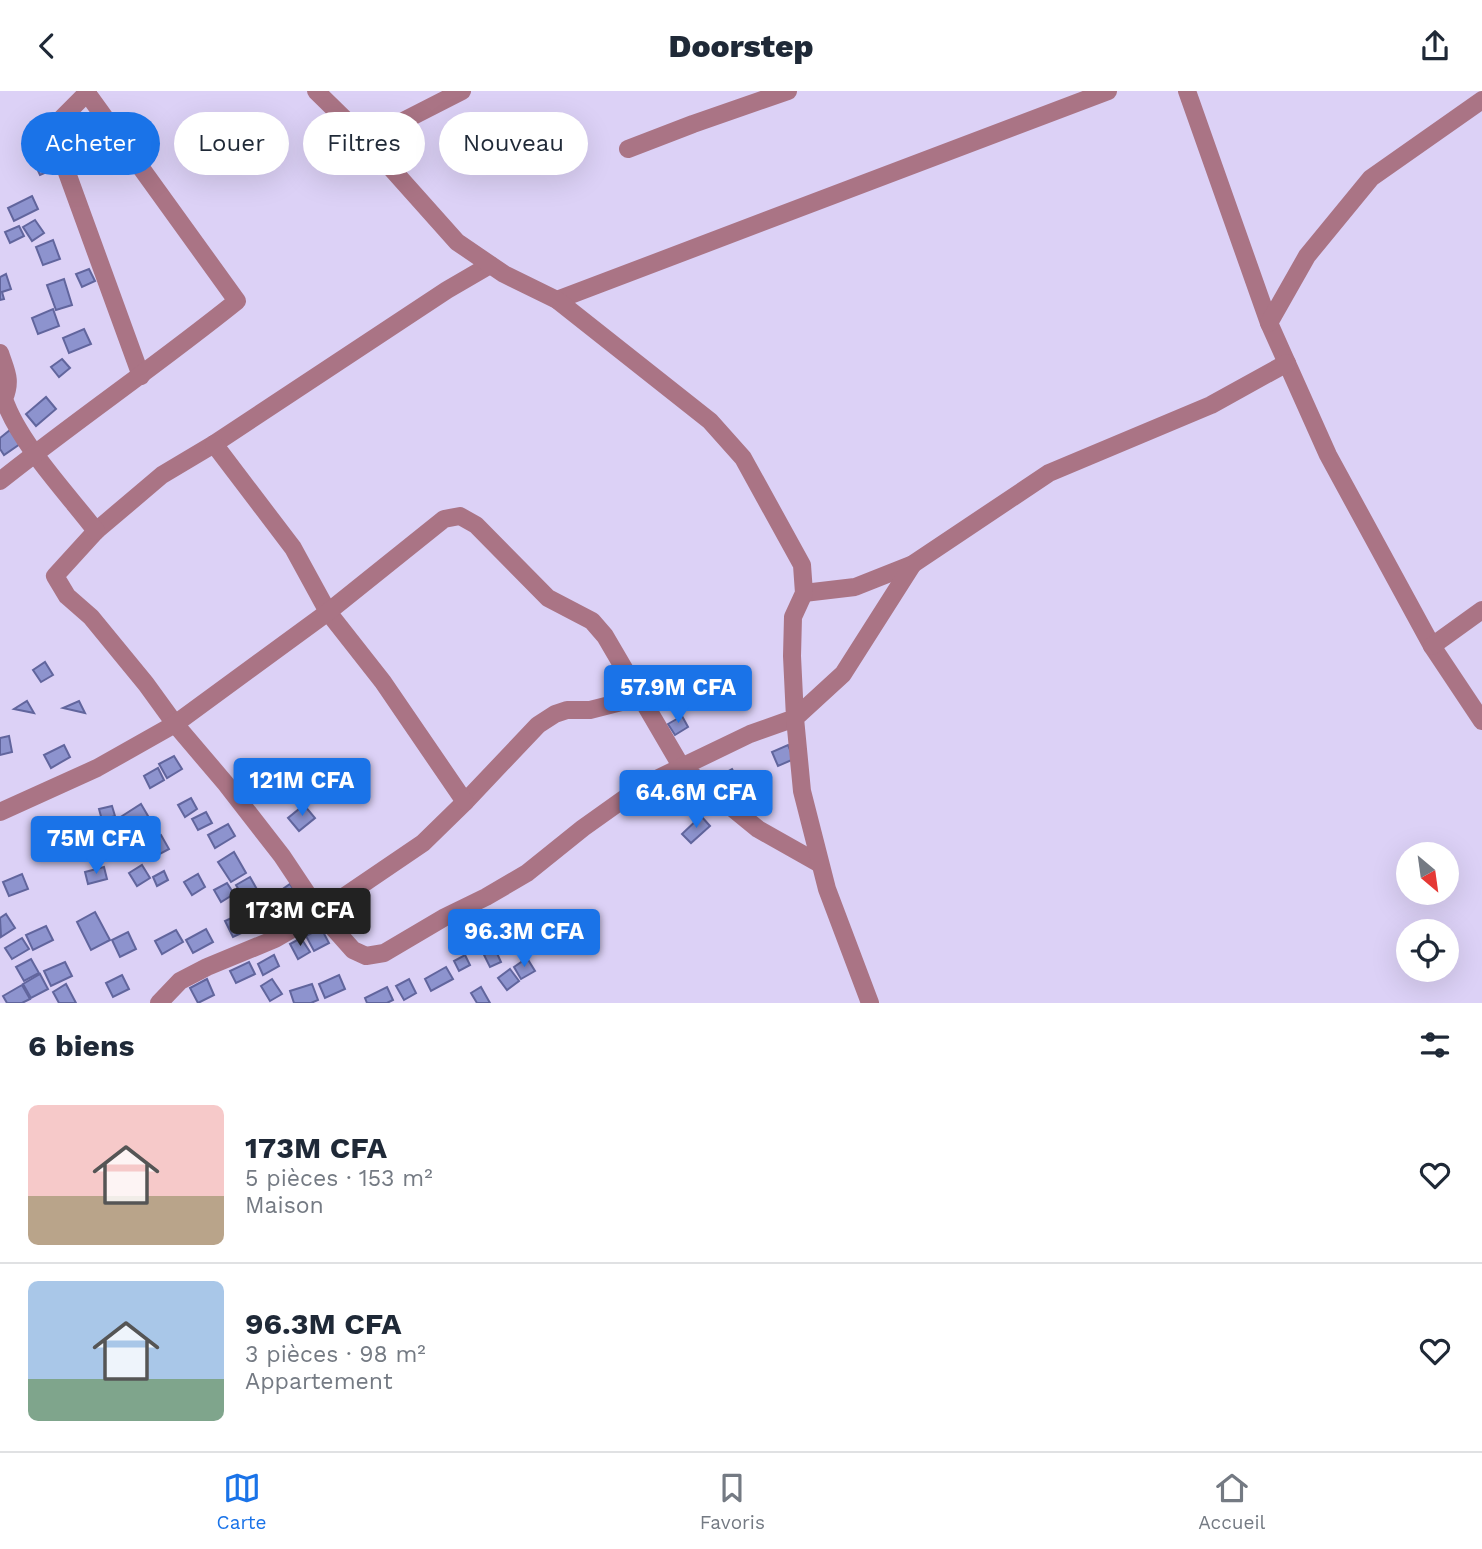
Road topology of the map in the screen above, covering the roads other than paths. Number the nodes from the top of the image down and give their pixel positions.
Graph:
1 (316, 91) edge
2 (462, 91) edge
3 (788, 91) edge
4 (1108, 91) edge
5 (1187, 91) edge
6 (88, 92) edge
7 (1482, 100) edge
8 (337, 112) edge
9 (421, 112) edge
10 (628, 149) dead end
11 (397, 175) edge
12 (489, 265) junction
13 (557, 300) junction
14 (1269, 323) junction
15 (0, 353) edge
16 (1287, 363) junction
17 (141, 376) junction
18 (214, 444) junction
19 (35, 453) junction
20 (0, 481) edge
21 (96, 531) junction
22 (913, 564) junction
23 (804, 593) junction
24 (1482, 610) edge
25 (328, 612) junction
26 (1432, 646) junction
27 (641, 697) junction
28 (795, 718) junction
29 (1481, 719) edge
30 (175, 724) junction
31 (681, 767) junction
32 (465, 802) junction
33 (0, 812) edge
34 (820, 864) junction
35 (320, 913) junction
36 (159, 1003) edge
37 (870, 1003) edge

1 - 8 street
2 - 9 street
3 - 10 street
4 - 13 street
5 - 14 street
6 - 17 street
6 - 17 street
7 - 14 street
11 - 12 street
12 - 13 street
12 - 18 street
13 - 23 street
14 - 16 street
15 - 19 street
16 - 22 street
16 - 26 street
17 - 19 street
18 - 21 street
18 - 25 street
19 - 20 street
19 - 21 street
21 - 30 street
22 - 23 street
22 - 28 street
23 - 28 street
24 - 26 street
25 - 27 street
25 - 30 street
25 - 32 street
26 - 29 street
27 - 31 street
27 - 32 street
28 - 31 street
28 - 34 street
30 - 33 street
30 - 35 street
31 - 34 street
31 - 35 street
32 - 35 street
34 - 37 street
35 - 36 street

